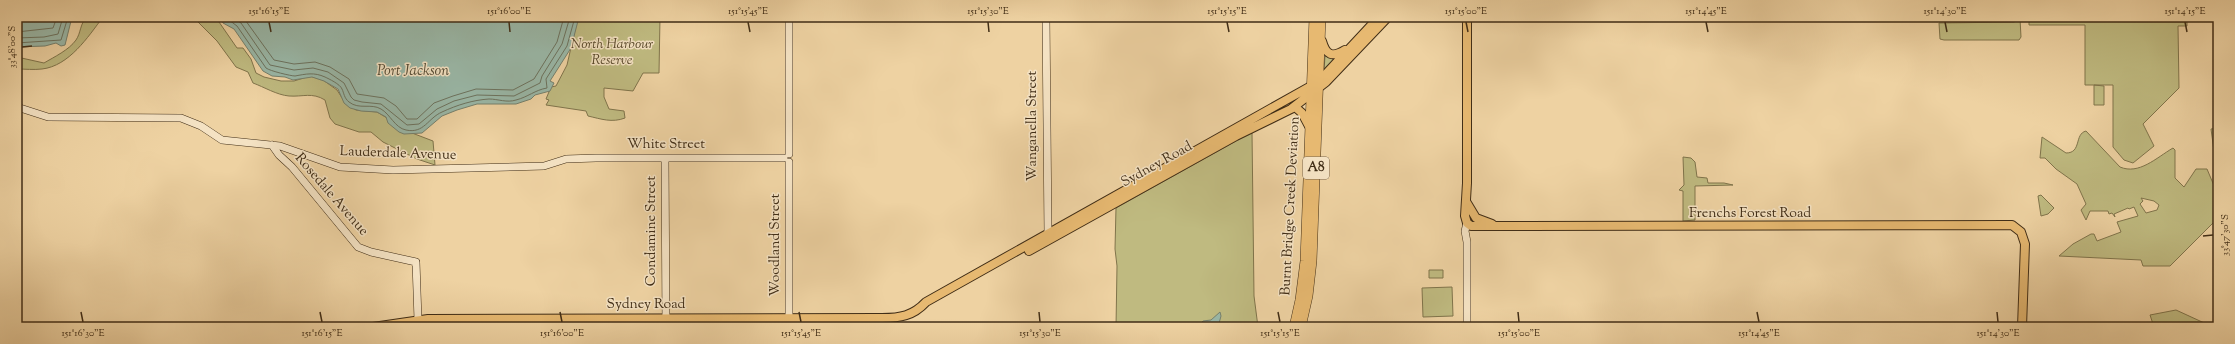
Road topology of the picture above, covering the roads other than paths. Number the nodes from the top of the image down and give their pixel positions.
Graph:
1 (789, 17) edge
2 (1046, 17) edge
3 (1314, 17) edge
4 (1321, 17) edge
5 (1379, 17) edge
6 (1388, 17) edge
7 (1467, 17) edge
8 (1322, 41) junction
9 (1352, 46) junction
10 (1316, 87) junction
11 (17, 107) edge
12 (1291, 109) junction
13 (1310, 128) junction
14 (272, 145) junction
15 (665, 158) junction
16 (787, 158) junction
17 (549, 165) joint
18 (1173, 167) junction
19 (1468, 206) junction
20 (1480, 220) junction
21 (1470, 223) junction
22 (1498, 226) junction
23 (1048, 234) junction
24 (919, 310) junction
25 (666, 318) junction
26 (789, 318) junction
27 (418, 320) junction
28 (373, 327) edge
29 (666, 327) edge
30 (789, 327) edge
31 (1294, 327) edge
32 (1301, 327) edge
33 (1467, 327) edge
34 (2022, 327) edge

1 - 16 street, Woodland Street
2 - 23 street, Wanganella Street
3 - 10 highway, A8
4 - 8 highway, A8
5 - 9 main road, Sydney Road
6 - 10 main road, Sydney Road
7 - 19 main road
8 - 9 main road
8 - 10 highway, A8
9 - 10 main road, Sydney Road
10 - 12 main road, Sydney Road
10 - 13 highway, Burnt Bridge Creek Deviation / A8
10 - 18 main road, Sydney Road
10 - 32 highway, Burnt Bridge Creek Deviation / A8
11 - 14 street, Lauderdale Avenue
12 - 13 main road
12 - 18 main road, Sydney Road
13 - 31 highway, Burnt Bridge Creek Deviation / A8
14 - 17 street, Lauderdale Avenue
14 - 27 street, Rosedale Avenue
15 - 16 street, White Street
15 - 17 street, White Street
15 - 25 street, Condamine Street
16 - 26 street, Woodland Street
18 - 23 main road, Sydney Road
18 - 24 main road, Sydney Road
19 - 20 main road, Frenchs Forest Road
19 - 21 main road
20 - 21 main road
20 - 22 main road, Frenchs Forest Road
21 - 22 main road, Frenchs Forest Road
21 - 33 street
22 - 34 main road, Frenchs Forest Road
23 - 24 main road, Sydney Road
24 - 26 main road, Sydney Road
25 - 26 main road, Sydney Road
25 - 27 main road, Sydney Road
25 - 29 street, Condamine Street
26 - 30 street, Woodland Street
27 - 28 main road, Sydney Road

